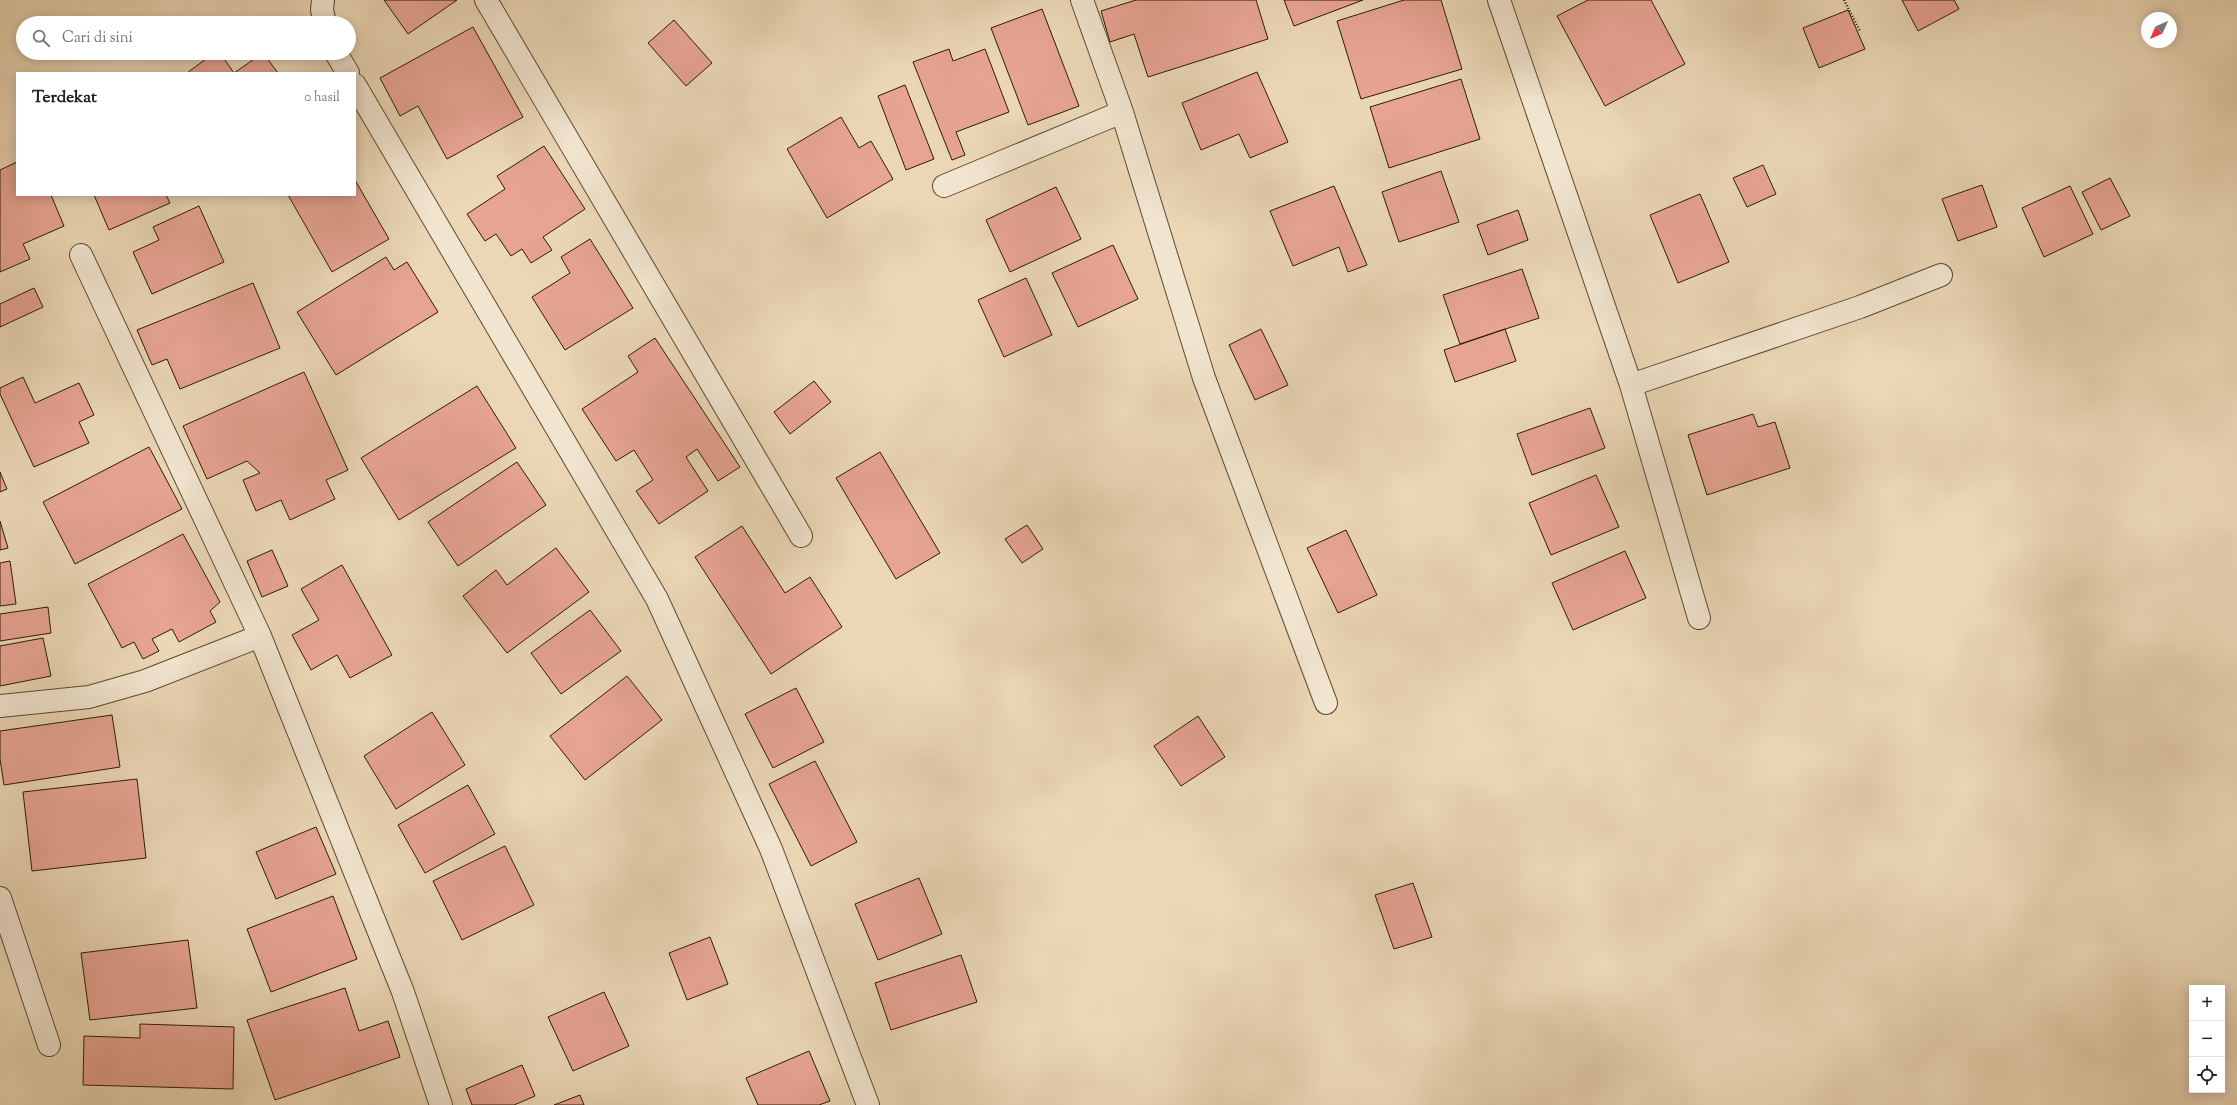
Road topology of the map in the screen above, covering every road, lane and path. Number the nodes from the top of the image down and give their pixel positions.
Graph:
1 (323, 0) edge
2 (486, 0) edge
3 (1082, 0) edge
4 (1500, 0) edge
5 (1844, 0) edge
6 (324, 16) edge
7 (1860, 31) dead end
8 (340, 60) edge
9 (347, 72) edge
10 (356, 87) edge
11 (1122, 112) junction
12 (944, 186) dead end
13 (81, 255) dead end
14 (1941, 275) dead end
15 (1631, 385) junction
16 (801, 536) dead end
17 (1699, 618) dead end
18 (260, 636) junction
19 (1326, 704) dead end
20 (0, 706) edge
21 (0, 898) edge
22 (49, 1046) dead end
23 (441, 1105) edge
24 (868, 1105) edge

1 - 6 street
2 - 16 street
3 - 11 street
4 - 15 street
5 - 7 path
8 - 9 street
10 - 24 street
11 - 12 street
11 - 19 street
13 - 18 street
14 - 15 street
15 - 17 street
18 - 20 street
18 - 23 street
21 - 22 street

